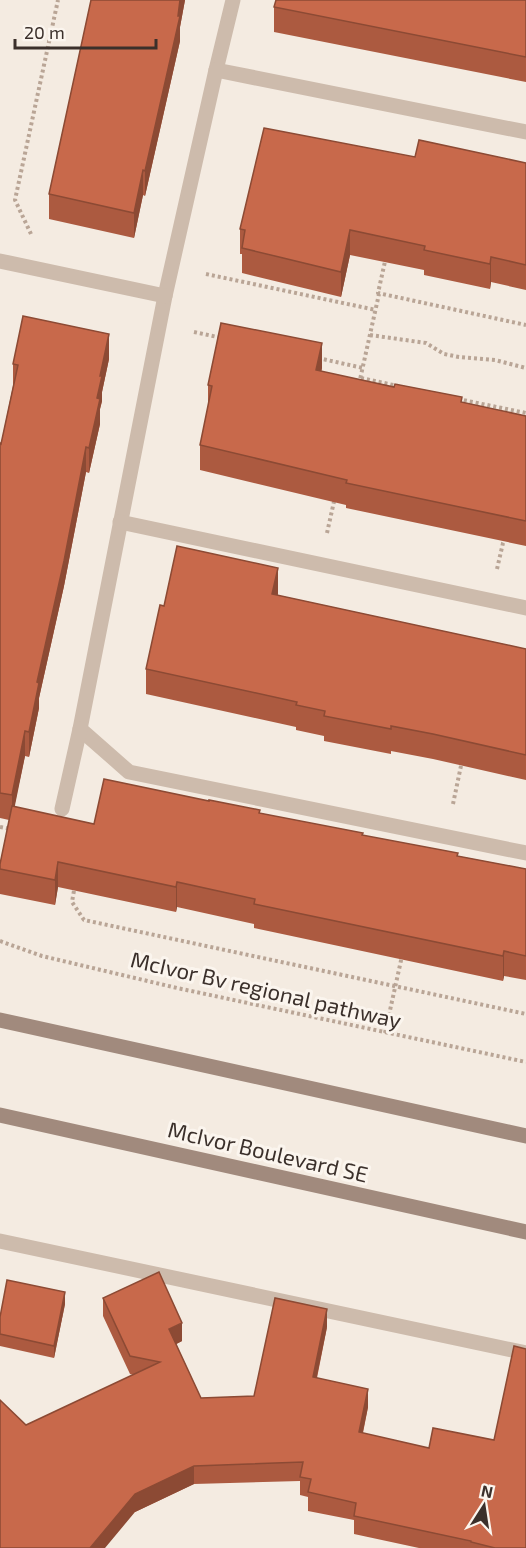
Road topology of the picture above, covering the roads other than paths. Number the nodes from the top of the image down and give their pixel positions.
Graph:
1 (233, 0) edge
2 (216, 70) junction
3 (526, 132) edge
4 (0, 261) edge
5 (165, 296) junction
6 (120, 522) junction
7 (526, 608) edge
8 (80, 729) junction
9 (62, 808) dead end
10 (526, 853) edge
11 (0, 1020) edge
12 (0, 1115) edge
13 (526, 1136) edge
14 (526, 1232) edge
15 (0, 1241) edge
16 (526, 1353) edge

1 - 2 lane
2 - 3 lane
2 - 5 lane
4 - 5 lane
5 - 6 lane
6 - 7 lane
6 - 8 lane
8 - 9 lane
8 - 10 lane
11 - 13 main road
12 - 14 main road, McIvor Boulevard SE
15 - 16 lane

